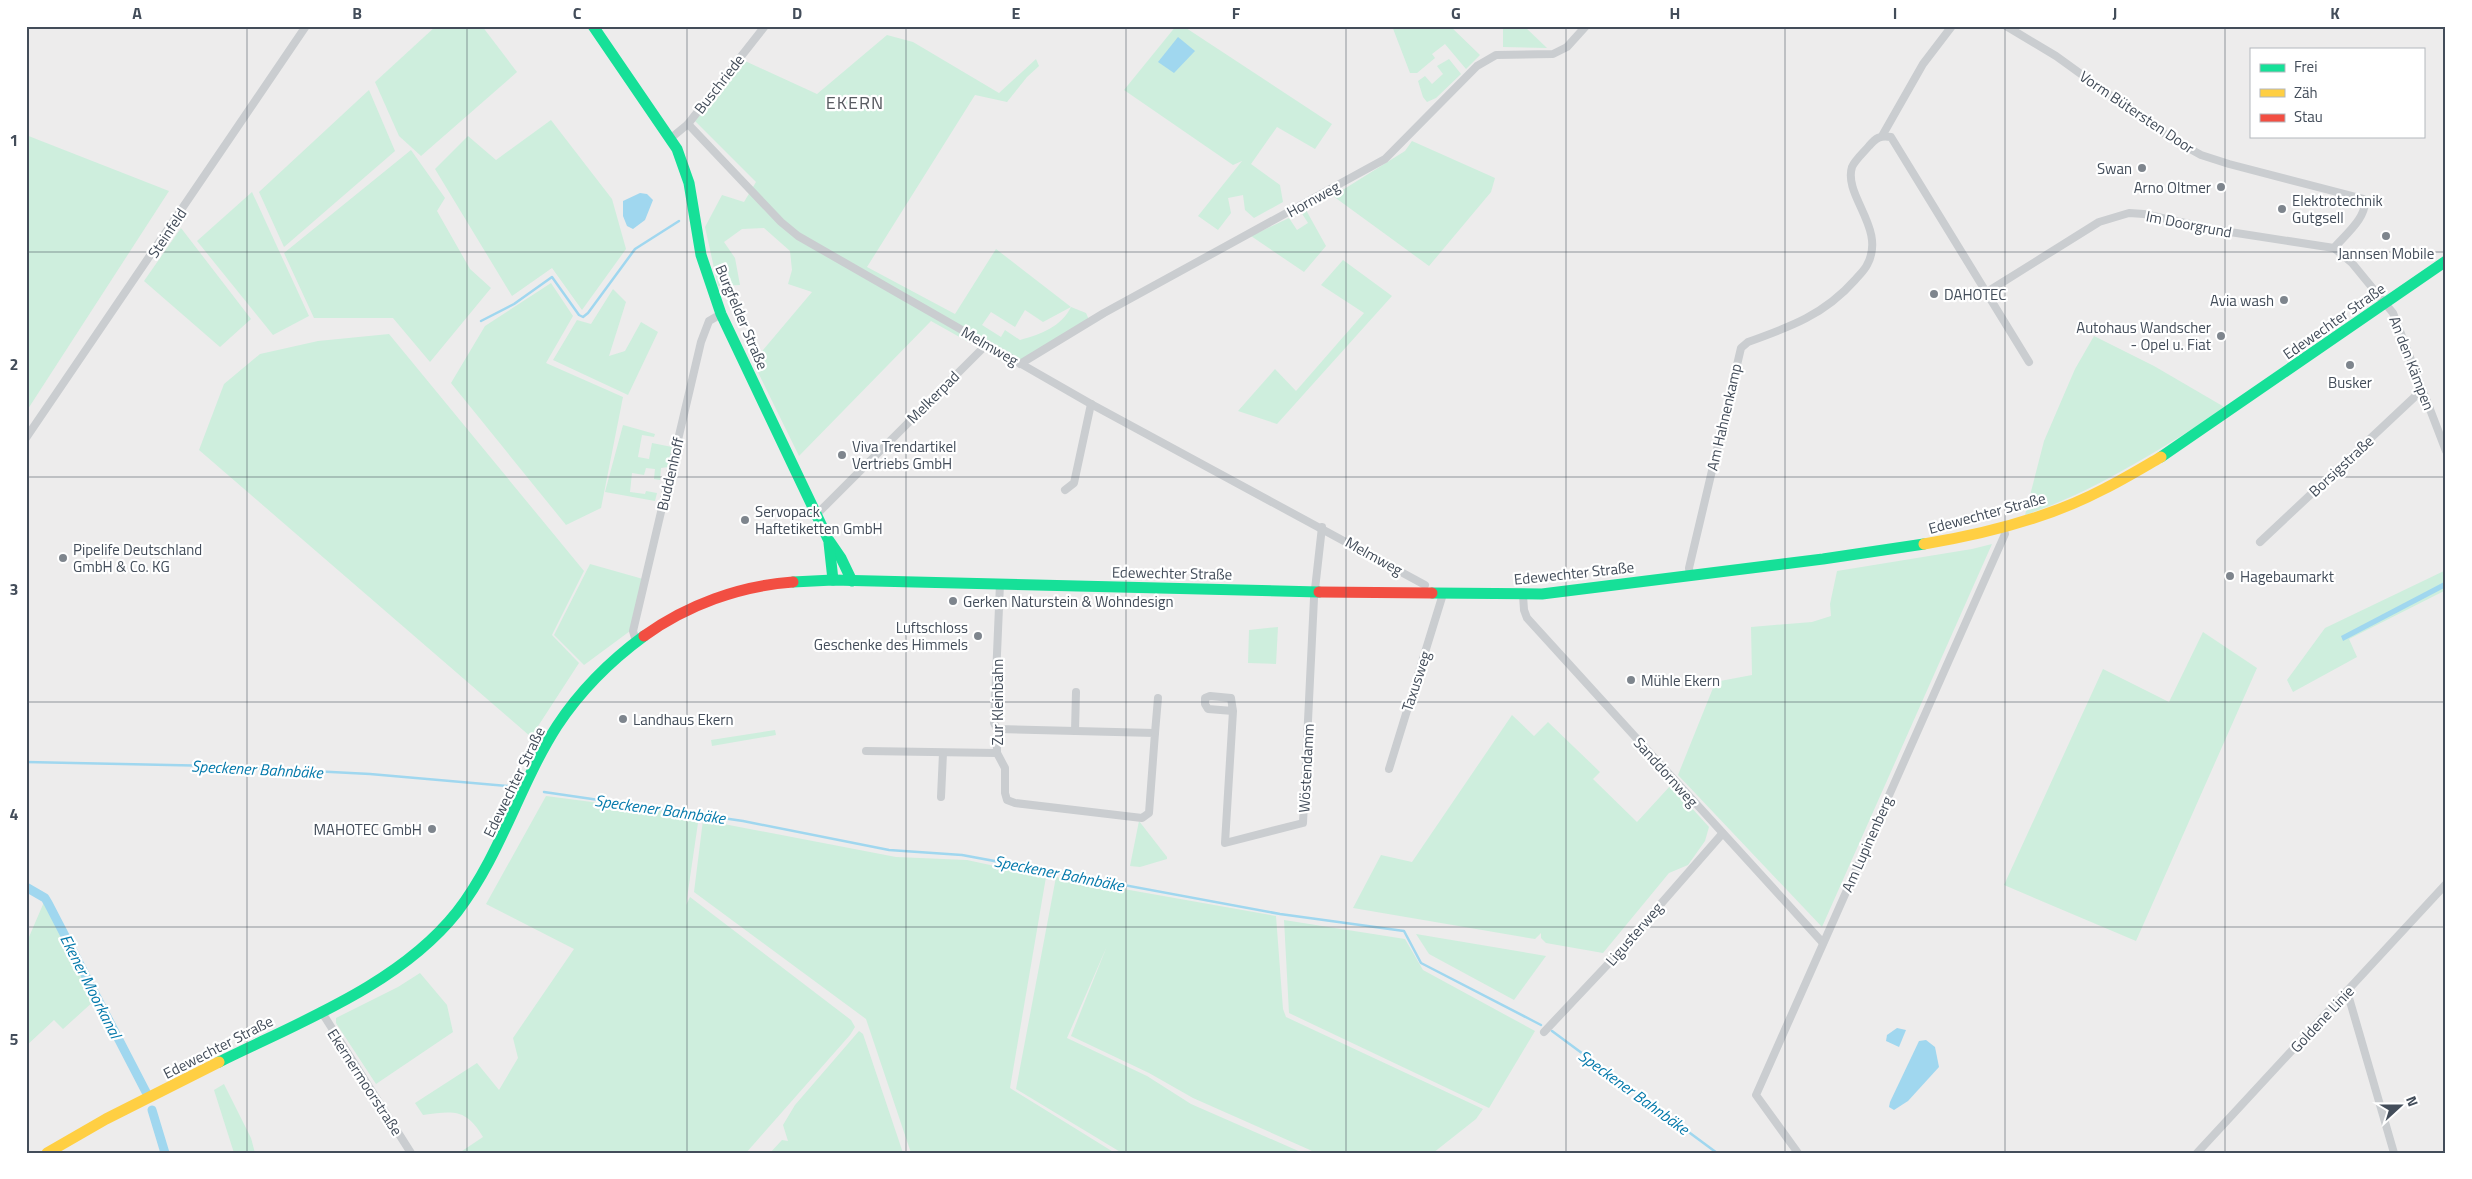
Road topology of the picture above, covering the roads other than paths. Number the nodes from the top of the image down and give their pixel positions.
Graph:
1 (306, 26) edge
2 (593, 26) edge
3 (765, 26) edge
4 (1586, 26) edge
5 (1952, 26) edge
6 (2006, 26) edge
7 (688, 124) junction
8 (1882, 136) junction
9 (671, 138) junction
10 (2334, 248) junction
11 (2446, 261) edge
12 (1987, 292) junction
13 (2386, 303) junction
14 (721, 314) junction
15 (987, 344) junction
16 (2029, 362) dead end
17 (1020, 364) junction
18 (2422, 390) junction
19 (1091, 404) junction
20 (26, 438) edge
21 (2446, 451) edge
22 (1065, 490) dead end
23 (816, 514) junction
24 (1322, 527) junction
25 (2003, 527) junction
26 (829, 542) junction
27 (2260, 542) dead end
28 (1690, 576) junction
29 (833, 580) junction
30 (852, 581) junction
31 (1000, 584) junction
32 (1425, 585) dead end
33 (1315, 591) junction
34 (1444, 594) junction
35 (1523, 595) junction
36 (636, 641) junction
37 (1076, 692) dead end
38 (1158, 698) dead end
39 (1233, 711) dead end
40 (997, 728) junction
41 (1075, 731) junction
42 (1155, 733) junction
43 (866, 751) dead end
44 (943, 753) junction
45 (997, 753) junction
46 (1389, 769) dead end
47 (941, 797) dead end
48 (1722, 834) junction
49 (2446, 884) edge
50 (1823, 942) junction
51 (2347, 991) junction
52 (320, 1011) junction
53 (1544, 1032) dead end
54 (46, 1153) edge
55 (411, 1153) edge
56 (1798, 1153) edge
57 (2197, 1153) edge
58 (2394, 1153) edge

1 - 20 street, Steinfeld
2 - 9 main road, Burgfelder Straße
3 - 7 street, Buschriede
4 - 17 street, Hornweg
5 - 8 street, Am Hahnenkamp
6 - 10 street, Vorm Bütersten Door
7 - 9 street, Buschriede
7 - 15 street, Melmweg
8 - 12 street
8 - 28 street, Am Hahnenkamp
9 - 14 main road, Burgfelder Straße
10 - 12 street, Im Doorgrund
10 - 13 street
11 - 13 main road, Edewechter Straße
12 - 16 street
13 - 18 street, An den Kämpen
13 - 25 main road, Edewechter Straße
14 - 23 main road, Burgfelder Straße
14 - 36 street, Buddenhoff
15 - 17 street, Melmweg
15 - 23 street, Melkerpad
17 - 19 street, Melmweg
18 - 21 street, An den Kämpen
18 - 27 street, Borsigstraße
19 - 22 street
19 - 24 street, Melmweg
23 - 26 main road, Burgfelder Straße
24 - 32 street, Melmweg
24 - 33 street, Melmweg
25 - 28 main road, Edewechter Straße
25 - 50 street, Am Lupinenberg
26 - 29 main road, Burgfelder Straße
26 - 30 main road, Burgfelder Straße
28 - 35 main road, Edewechter Straße
29 - 30 main road, Edewechter Straße
29 - 36 main road, Edewechter Straße
30 - 31 main road, Edewechter Straße
31 - 33 main road, Edewechter Straße
31 - 40 street, Zur Kleinbahn
33 - 34 main road, Edewechter Straße
33 - 39 street, Wöstendamm
34 - 35 main road, Edewechter Straße
34 - 46 street, Taxusweg
35 - 48 street, Sanddornweg
36 - 52 main road, Edewechter Straße
37 - 41 street
38 - 42 street
40 - 41 street
40 - 45 street, Zur Kleinbahn
41 - 42 street
42 - 45 street, Zur Kleinbahn
43 - 44 street
44 - 45 street
44 - 47 street
48 - 50 street, Sanddornweg
48 - 53 street, Ligusterweg
49 - 51 street, Goldene Linie
50 - 56 street, Am Lupinenberg
51 - 57 street, Goldene Linie
51 - 58 street
52 - 54 main road, Edewechter Straße
52 - 55 street, Ekernermoorstraße

